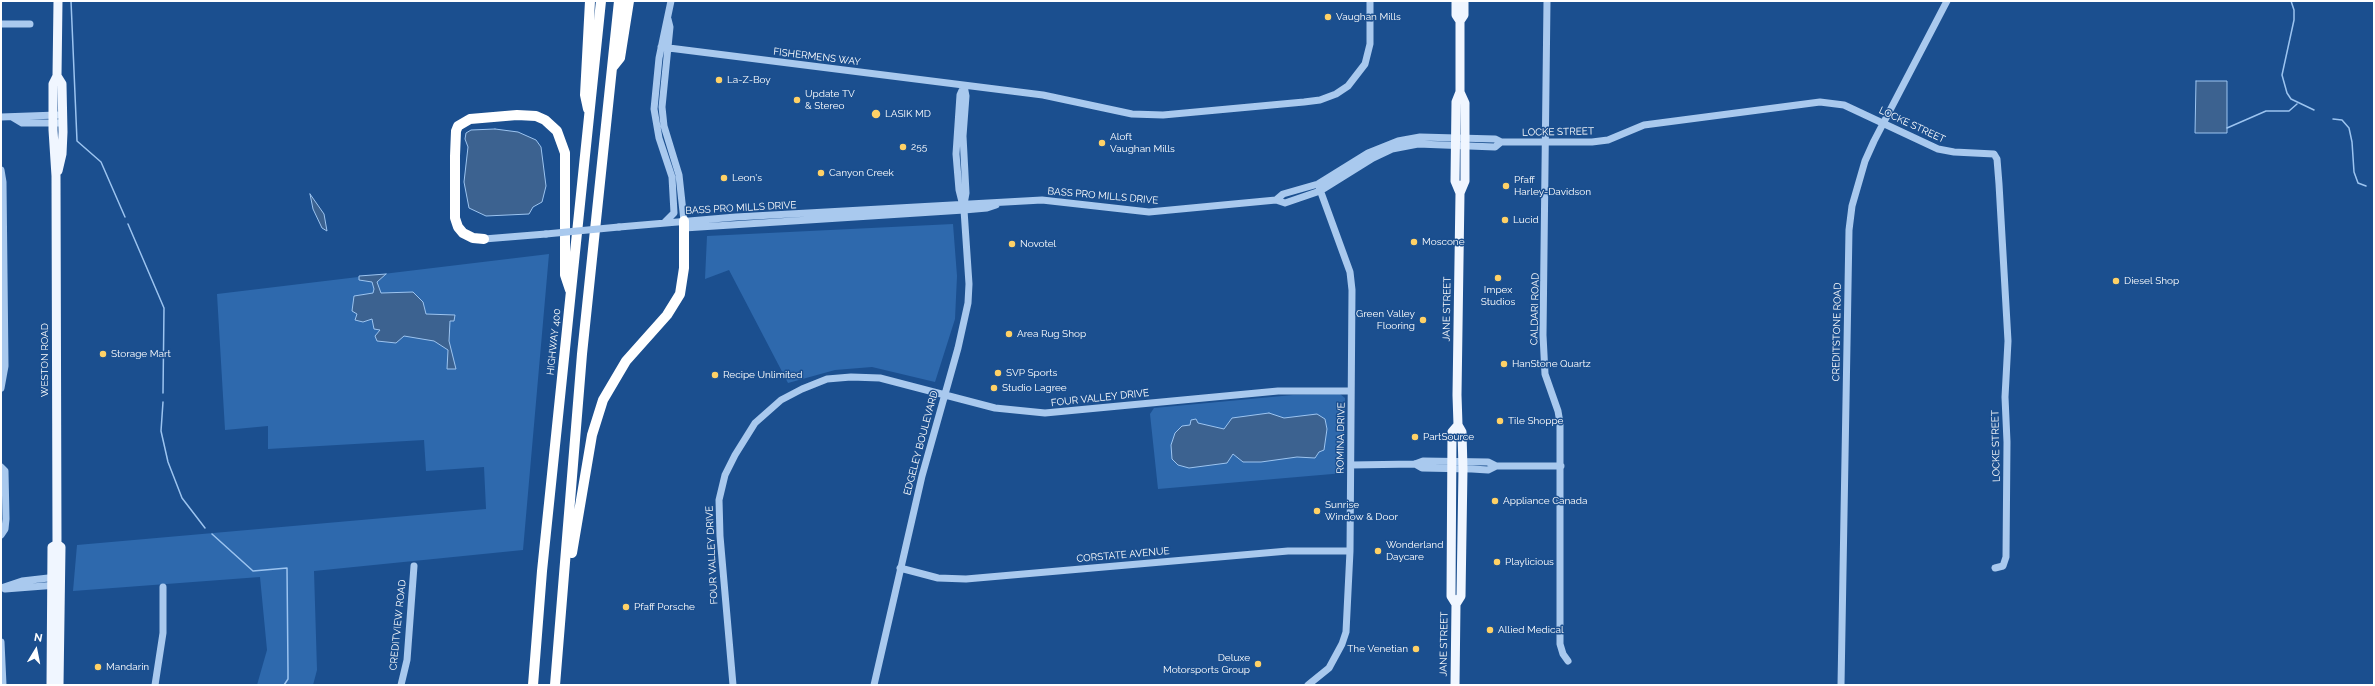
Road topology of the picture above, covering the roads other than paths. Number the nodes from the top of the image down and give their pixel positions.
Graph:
1 (58, 1) edge
2 (590, 1) edge
3 (601, 1) edge
4 (619, 1) edge
5 (629, 1) edge
6 (671, 1) edge
7 (1370, 1) edge
8 (1456, 1) edge
9 (1464, 1) edge
10 (1547, 1) edge
11 (1947, 1) edge
12 (1460, 21) junction
13 (1, 24) edge
14 (30, 24) dead end
15 (664, 47) junction
16 (612, 68) junction
17 (964, 86) junction
18 (1, 117) edge
19 (58, 119) junction
20 (590, 122) junction
21 (1884, 123) junction
22 (1460, 142) junction
23 (1545, 143) junction
24 (1, 170) edge
25 (1318, 184) junction
26 (1320, 192) junction
27 (1276, 200) junction
28 (964, 207) junction
29 (664, 222) junction
30 (684, 224) junction
31 (484, 239) joint
32 (571, 292) junction
33 (1, 388) edge
34 (1351, 391) junction
35 (944, 395) junction
36 (1458, 425) junction
37 (1350, 465) junction
38 (1453, 465) junction
39 (1463, 466) junction
40 (1561, 466) junction
41 (1, 467) edge
42 (1, 535) edge
43 (1350, 551) junction
44 (414, 566) dead end
45 (900, 568) junction
46 (1995, 568) dead end
47 (563, 578) junction
48 (57, 581) junction
49 (163, 587) dead end
50 (1, 588) edge
51 (1456, 604) junction
52 (1, 642) edge
53 (1568, 661) dead end
54 (3, 685) edge
55 (51, 685) edge
56 (60, 685) edge
57 (155, 685) edge
58 (401, 685) edge
59 (533, 685) edge
60 (555, 685) edge
61 (733, 685) edge
62 (874, 685) edge
63 (1308, 685) edge
64 (1455, 685) edge
65 (1841, 685) edge

1 - 19 main road, WESTON ROAD
2 - 20 highway
3 - 20 highway, HIGHWAY 400
4 - 16 highway
5 - 16 highway
6 - 15 street
7 - 17 street, FISHERMENS WAY
8 - 12 main road, JANE STREET
9 - 12 main road, JANE STREET
10 - 23 street, CALDARI ROAD
11 - 21 street, CREDITSTONE ROAD
12 - 22 main road, JANE STREET
13 - 14 street
15 - 17 street, FISHERMENS WAY
15 - 29 street
15 - 30 street
16 - 47 highway
17 - 28 street, EDGELEY BOULEVARD
18 - 19 street
19 - 48 main road, WESTON ROAD
20 - 32 highway, HIGHWAY 400
21 - 23 street, LOCKE STREET
21 - 46 street, LOCKE STREET
21 - 65 street, CREDITSTONE ROAD
22 - 23 street, LOCKE STREET
22 - 25 street, BASS PRO MILLS DRIVE
22 - 26 street, BASS PRO MILLS DRIVE
22 - 36 main road, JANE STREET
23 - 40 street, CALDARI ROAD
24 - 33 street
25 - 26 street, ROMINA DRIVE
25 - 27 street, BASS PRO MILLS DRIVE
26 - 27 street, BASS PRO MILLS DRIVE
26 - 34 street, ROMINA DRIVE
27 - 28 street, BASS PRO MILLS DRIVE
28 - 30 street, BASS PRO MILLS DRIVE
28 - 35 street, EDGELEY BOULEVARD
29 - 30 street, BASS PRO MILLS DRIVE
29 - 31 street, BASS PRO MILLS DRIVE, bridge
30 - 47 highway
31 - 32 highway
32 - 59 highway, HIGHWAY 400
34 - 35 street, FOUR VALLEY DRIVE
34 - 37 street, ROMINA DRIVE
35 - 45 street, EDGELEY BOULEVARD
35 - 61 street, FOUR VALLEY DRIVE
36 - 38 main road, JANE STREET
36 - 39 main road, JANE STREET
37 - 38 street
37 - 43 street, ROMINA DRIVE
38 - 39 street
38 - 51 main road, JANE STREET
39 - 40 street
39 - 51 main road, JANE STREET
40 - 53 street, CALDARI ROAD
41 - 42 street
43 - 45 street, CORSTATE AVENUE
43 - 63 street, ROMINA DRIVE
44 - 58 street, CREDITVIEW ROAD
45 - 62 street, EDGELEY BOULEVARD
47 - 60 highway
48 - 50 street
48 - 55 main road, WESTON ROAD
48 - 56 main road, WESTON ROAD
49 - 57 street
51 - 64 main road, JANE STREET
52 - 54 street

